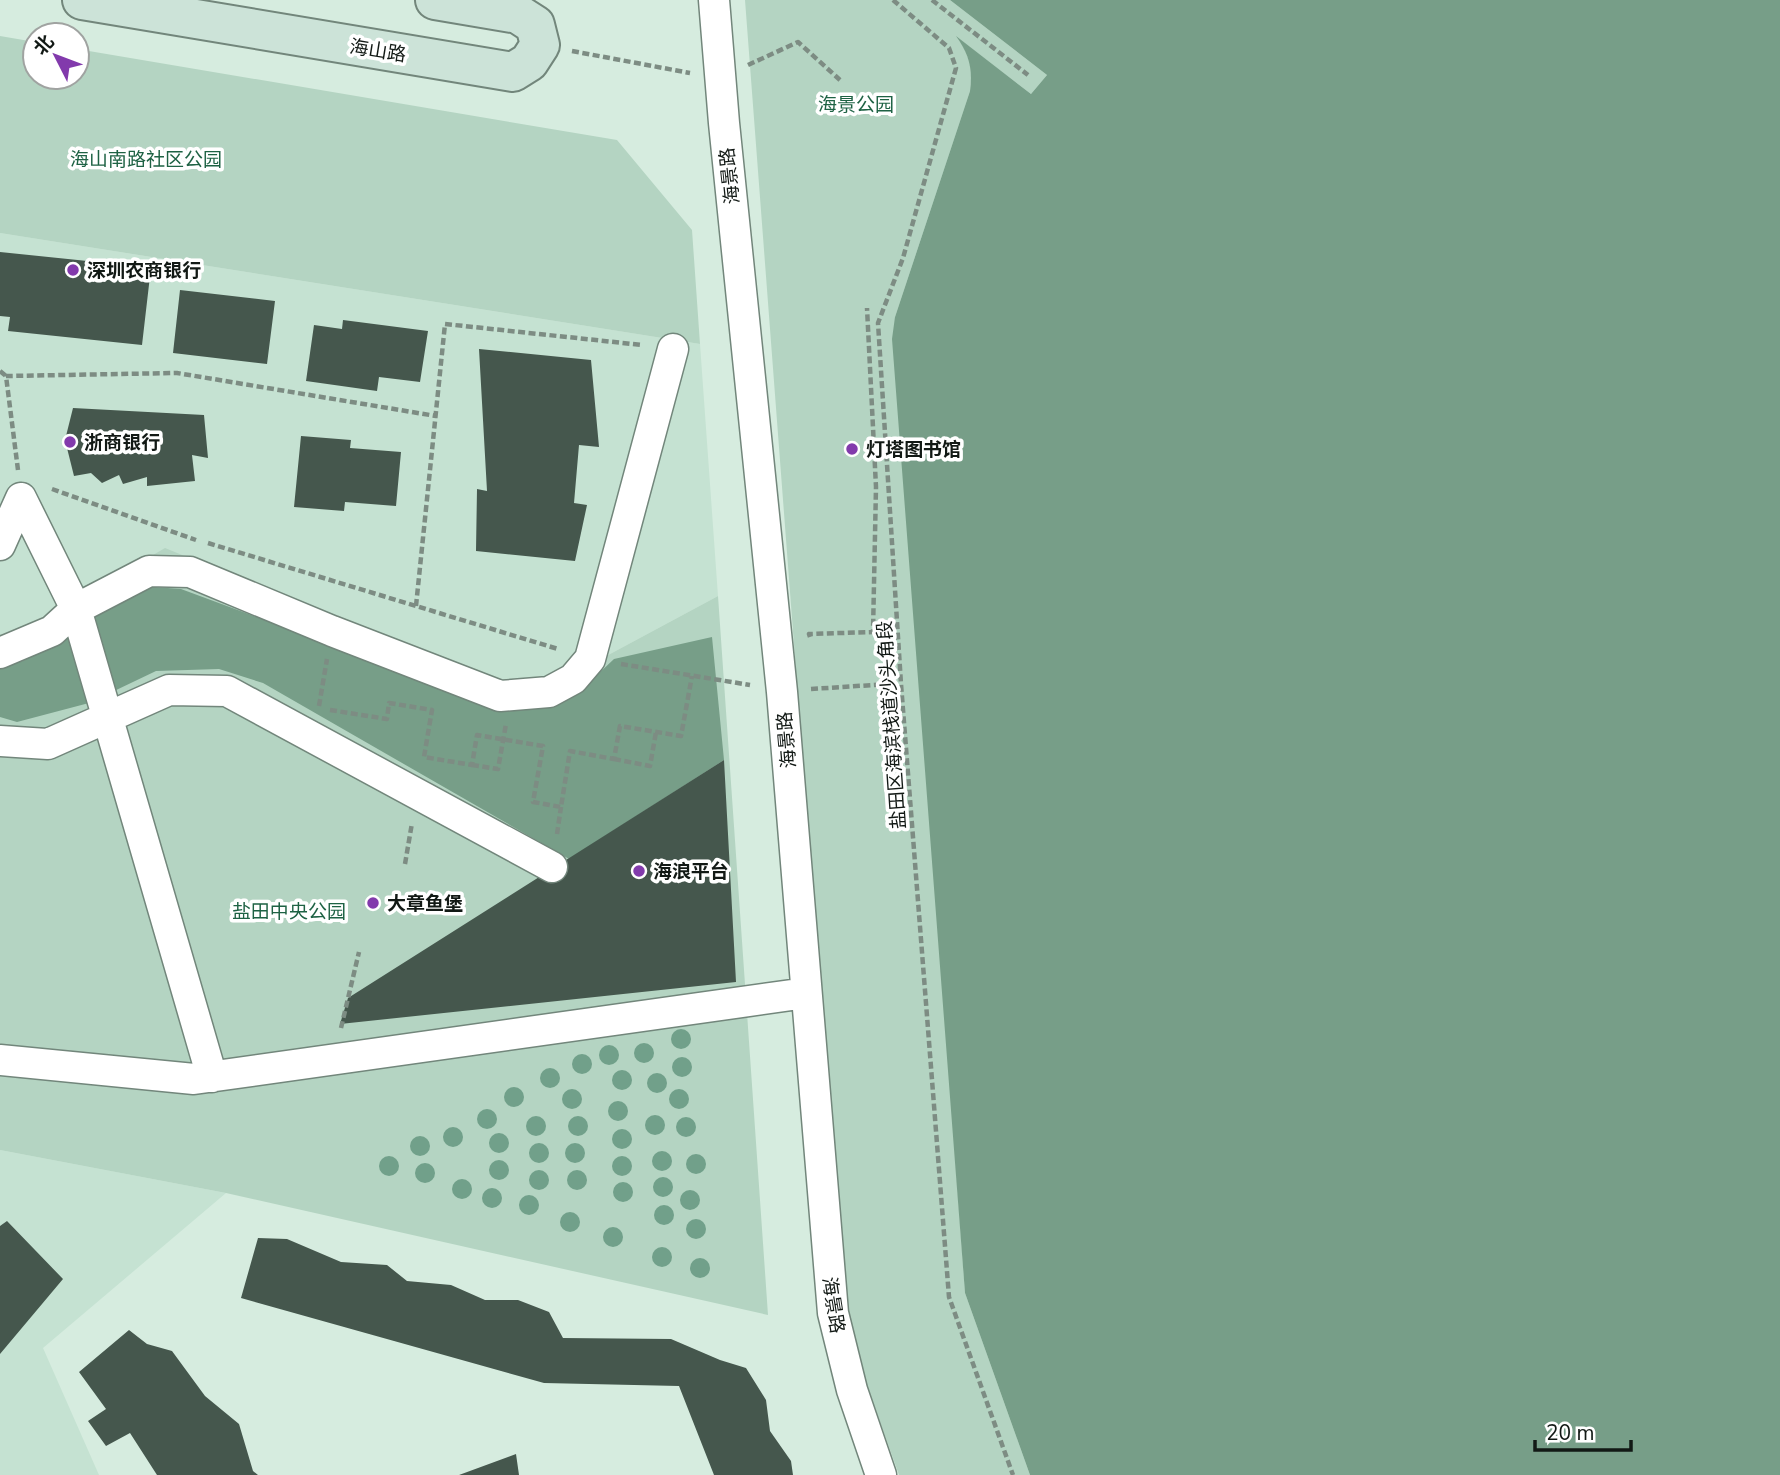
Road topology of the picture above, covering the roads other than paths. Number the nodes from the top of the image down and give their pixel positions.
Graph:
1 (82, 0) edge
2 (435, 0) edge
3 (714, 0) edge
4 (673, 349) road end
5 (0, 545) edge
6 (76, 610) junction
7 (0, 653) edge
8 (106, 714) junction
9 (0, 741) edge
10 (552, 867) dead end
11 (806, 993) junction
12 (0, 1060) edge
13 (212, 1077) junction
14 (881, 1475) edge

1 - 2 street, 海山路
3 - 11 street, 海景路
4 - 6 street
5 - 6 street
6 - 7 street
6 - 8 street
8 - 9 street
8 - 10 street
8 - 13 street
11 - 13 street
11 - 14 street, 海景路
12 - 13 street

